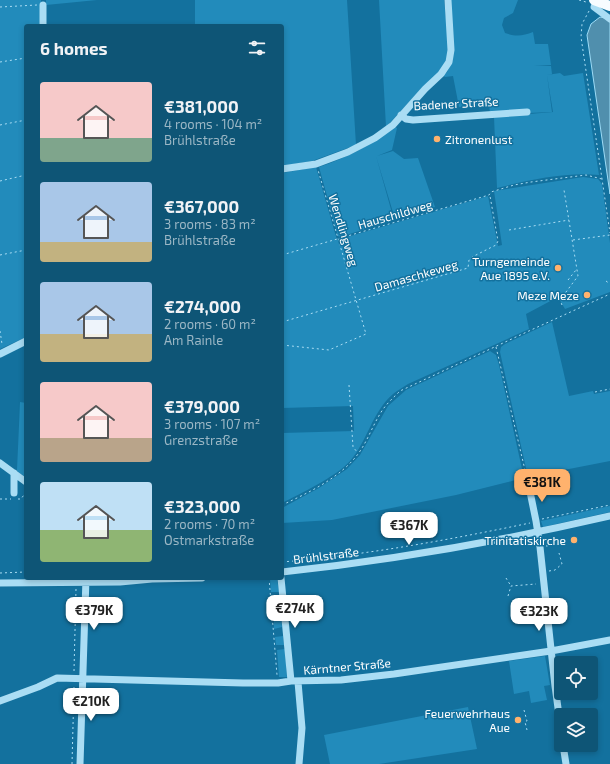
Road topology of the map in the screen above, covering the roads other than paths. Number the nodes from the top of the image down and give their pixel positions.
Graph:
1 (448, 0) edge
2 (595, 2) edge
3 (43, 5) road end
4 (610, 6) edge
5 (610, 19) edge
6 (43, 24) edge
7 (527, 112) dead end
8 (401, 115) junction
9 (284, 169) edge
10 (24, 342) edge
11 (2, 353) edge
12 (0, 463) edge
13 (14, 473) junction
14 (527, 478) road end
15 (24, 480) edge
16 (14, 492) dead end
17 (610, 516) edge
18 (538, 532) junction
19 (284, 572) edge
20 (86, 580) edge
21 (281, 580) edge
22 (0, 583) edge
23 (610, 640) edge
24 (551, 651) junction
25 (83, 679) junction
26 (294, 682) junction
27 (0, 701) edge
28 (558, 708) edge
29 (564, 752) edge
30 (80, 764) edge
31 (299, 764) edge
32 (566, 764) edge

1 - 8 street, Badener Straße
2 - 4 main road
2 - 5 street
3 - 6 street
7 - 8 street, Badener Straße
8 - 9 street
10 - 11 street
12 - 13 street
13 - 15 street
13 - 16 street
14 - 18 street
17 - 18 street, Brühlstraße
18 - 19 street, Brühlstraße
18 - 24 street
20 - 22 street
20 - 25 street
21 - 26 street
23 - 24 street, Kärntner Straße
24 - 26 street, Kärntner Straße
24 - 28 street
25 - 26 street, Kärntner Straße
25 - 27 street, Kärntner Straße
25 - 30 street
26 - 31 street
29 - 32 street

